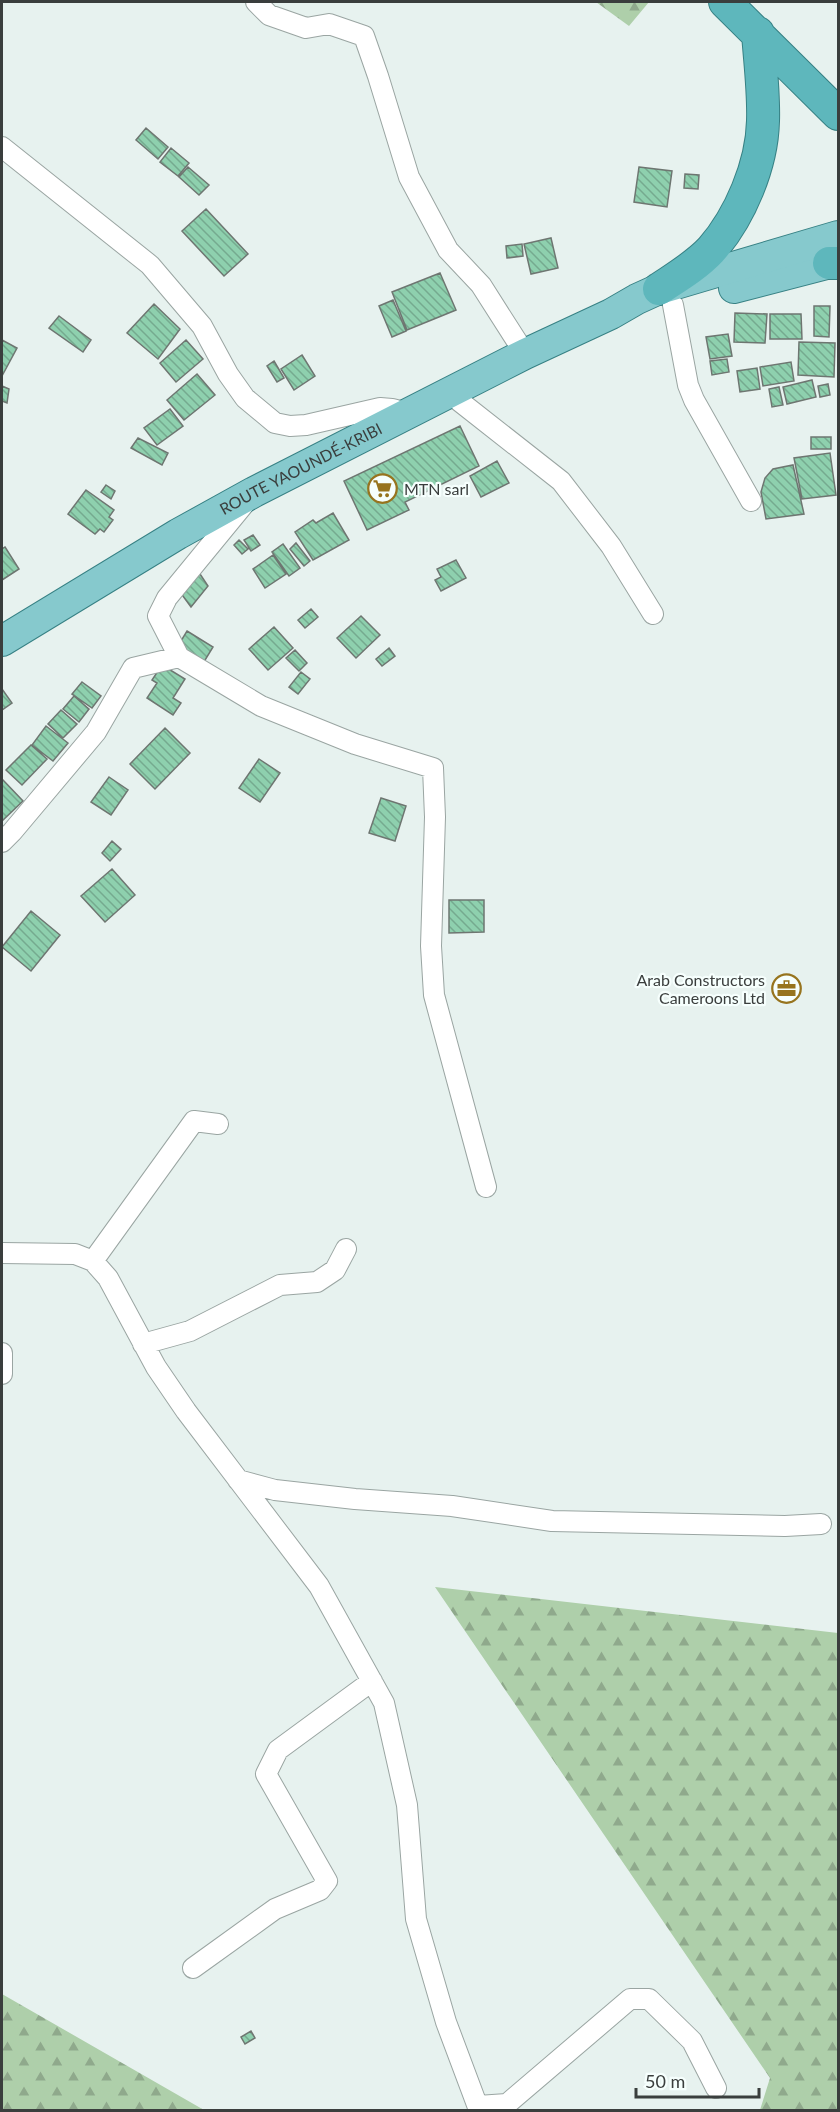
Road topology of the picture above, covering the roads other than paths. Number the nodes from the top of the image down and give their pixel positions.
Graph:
1 (256, 2) edge
2 (725, 2) edge
3 (747, 2) edge
4 (758, 33) junction
5 (838, 88) edge
6 (838, 114) edge
7 (2, 147) edge
8 (836, 256) edge
9 (666, 297) junction
10 (525, 354) junction
11 (448, 393) junction
12 (408, 413) junction
13 (254, 492) junction
14 (751, 501) dead end
15 (653, 614) dead end
16 (2, 641) edge
17 (179, 657) junction
18 (2, 842) edge
19 (218, 1124) dead end
20 (486, 1187) dead end
21 (346, 1249) dead end
22 (2, 1253) edge
23 (93, 1261) junction
24 (143, 1344) junction
25 (2, 1353) edge
26 (2, 1374) edge
27 (238, 1480) junction
28 (821, 1524) dead end
29 (372, 1681) junction
30 (193, 1968) dead end
31 (716, 2088) dead end
32 (478, 2108) edge

1 - 10 street
2 - 4 highway
3 - 5 highway
4 - 6 highway
4 - 9 highway
7 - 12 street
8 - 9 main road, ROUTE YAOUNDÉ-KRIBI
9 - 10 main road, ROUTE YAOUNDÉ-KRIBI
9 - 14 street
10 - 11 main road, ROUTE YAOUNDÉ-KRIBI
11 - 12 main road, ROUTE YAOUNDÉ-KRIBI
11 - 15 street
12 - 13 main road, ROUTE YAOUNDÉ-KRIBI
13 - 16 main road, ROUTE YAOUNDÉ-KRIBI
13 - 17 street
17 - 18 street
17 - 20 street
19 - 23 street
21 - 24 street
22 - 23 street
23 - 24 street
24 - 27 street
25 - 26 street
27 - 28 street
27 - 29 street
29 - 30 street
29 - 32 street
31 - 32 street

